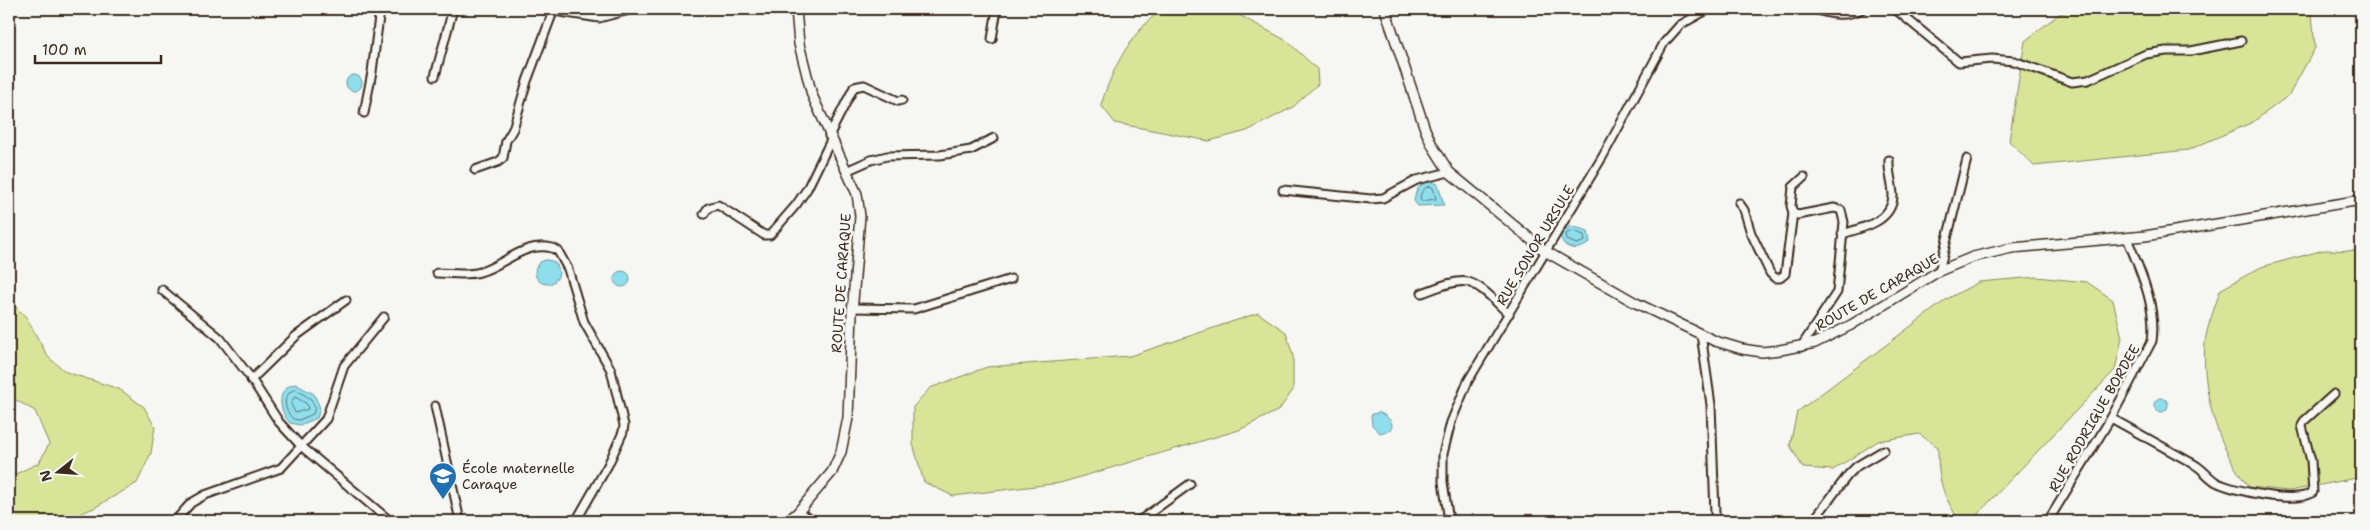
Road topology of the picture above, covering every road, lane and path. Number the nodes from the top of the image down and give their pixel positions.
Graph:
1 (380, 9) edge
2 (453, 9) edge
3 (541, 9) edge
4 (633, 9) edge
5 (796, 9) edge
6 (997, 9) edge
7 (1385, 9) edge
8 (1709, 9) edge
9 (1815, 9) edge
10 (1862, 9) edge
11 (1895, 9) edge
12 (553, 12) junction
13 (992, 38) dead end
14 (2241, 42) dead end
15 (435, 76) dead end
16 (902, 100) dead end
17 (364, 112) dead end
18 (830, 138) junction
19 (994, 138) dead end
20 (1889, 160) dead end
21 (1967, 160) dead end
22 (475, 170) dead end
23 (846, 171) junction
24 (1448, 172) junction
25 (1804, 177) dead end
26 (1283, 190) dead end
27 (2361, 200) edge
28 (1739, 203) dead end
29 (1793, 213) junction
30 (704, 214) dead end
31 (1842, 234) junction
32 (2127, 238) junction
33 (1545, 251) junction
34 (1939, 271) junction
35 (437, 273) dead end
36 (1011, 279) dead end
37 (162, 290) dead end
38 (1422, 293) dead end
39 (346, 300) dead end
40 (852, 308) junction
41 (1509, 314) junction
42 (384, 316) dead end
43 (1701, 334) junction
44 (1801, 347) junction
45 (251, 380) junction
46 (2334, 394) dead end
47 (435, 406) dead end
48 (2111, 418) junction
49 (301, 446) junction
50 (1884, 450) dead end
51 (1190, 484) dead end
52 (798, 512) junction
53 (1716, 514) dead end
54 (174, 521) edge
55 (390, 521) edge
56 (460, 521) edge
57 (576, 521) edge
58 (788, 521) edge
59 (814, 521) edge
60 (1138, 521) edge
61 (1449, 521) edge
62 (1813, 521) edge
63 (2048, 521) edge

1 - 17 street
2 - 15 street
3 - 12 street
4 - 12 street
5 - 18 street, ROUTE DE CARAQUE
6 - 13 street
7 - 24 street, ROUTE DE CARAQUE
8 - 33 street, RUE SONOR URSULE
9 - 10 street
11 - 14 street
12 - 22 street
16 - 18 street
18 - 23 street, ROUTE DE CARAQUE
18 - 30 street
19 - 23 street
20 - 31 street
21 - 34 street
23 - 40 street, ROUTE DE CARAQUE
24 - 26 street
24 - 33 street, ROUTE DE CARAQUE
25 - 29 street
27 - 32 street, ROUTE DE CARAQUE
28 - 29 street
29 - 31 street
31 - 44 street
32 - 34 street, ROUTE DE CARAQUE
32 - 48 street, RUE RODRIGUE BORDEE
33 - 41 street, RUE SONOR URSULE
33 - 43 street, ROUTE DE CARAQUE
34 - 44 street, ROUTE DE CARAQUE
35 - 57 street
36 - 40 street
37 - 45 street
38 - 41 street
39 - 45 street
40 - 52 street, ROUTE DE CARAQUE
41 - 61 street, RUE SONOR URSULE
42 - 49 street
43 - 44 street, ROUTE DE CARAQUE
43 - 53 street
45 - 49 street
46 - 48 street
47 - 56 street
48 - 63 street, RUE RODRIGUE BORDEE
49 - 54 street
49 - 55 street
50 - 62 street
51 - 60 street
52 - 58 street, ROUTE DE CARAQUE
52 - 59 street

